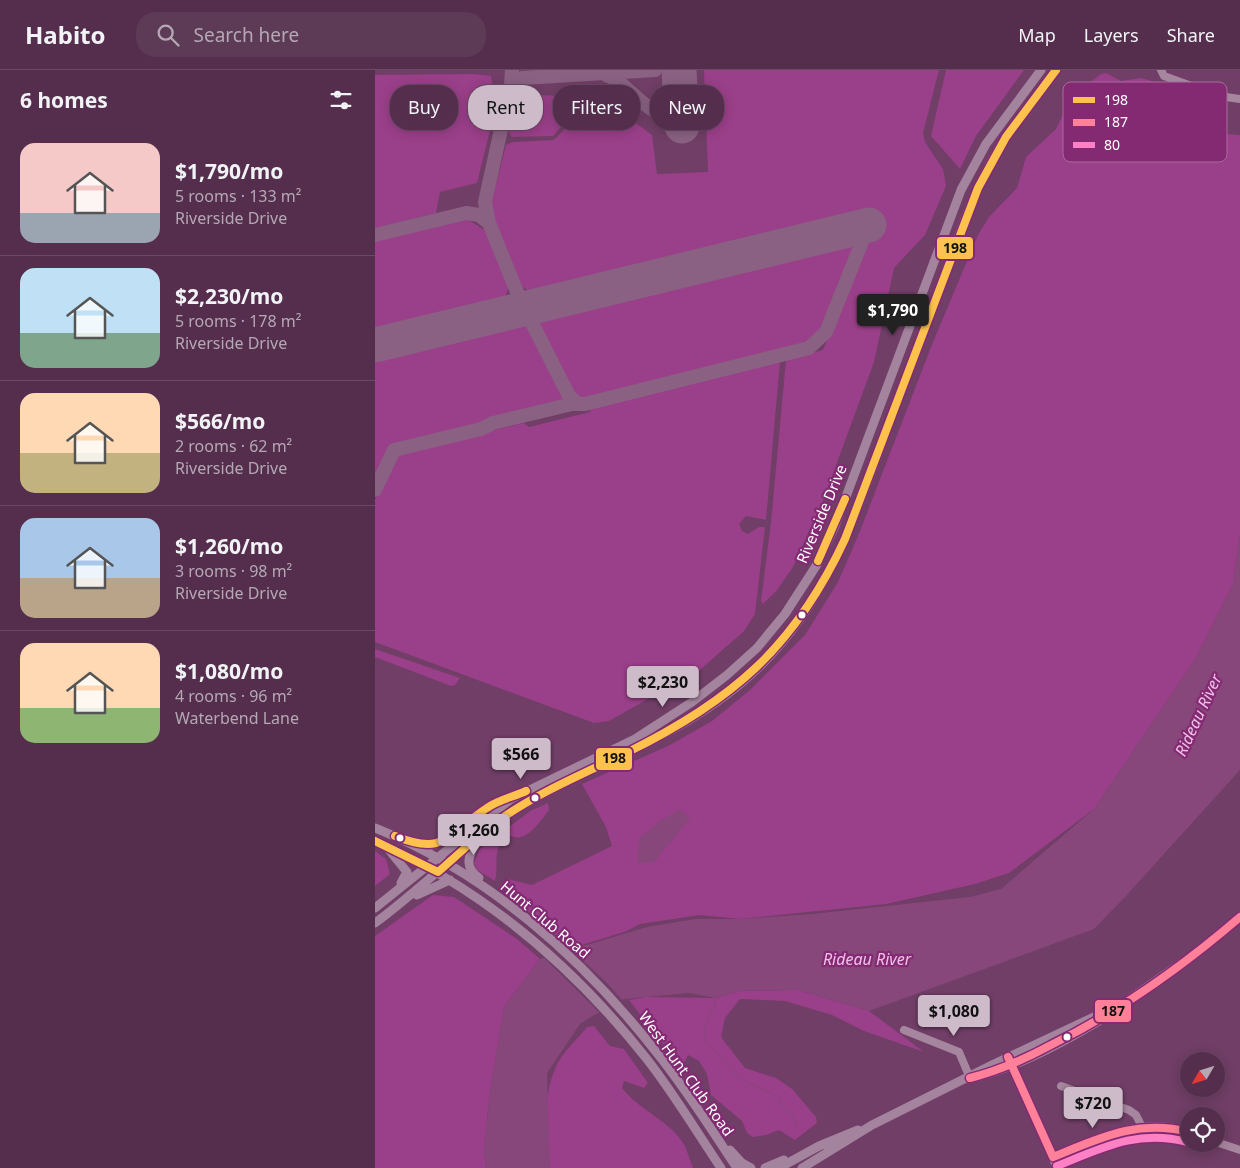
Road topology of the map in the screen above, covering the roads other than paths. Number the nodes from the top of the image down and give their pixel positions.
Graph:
1 (1041, 70) edge
2 (1056, 70) edge
3 (1161, 70) edge
4 (1180, 82) edge
5 (1227, 97) edge
6 (1240, 99) edge
7 (545, 782) junction
8 (550, 792) junction
9 (511, 799) junction
10 (375, 828) edge
11 (485, 831) junction
12 (375, 841) edge
13 (386, 846) junction
14 (414, 846) junction
15 (437, 858) junction
16 (447, 864) junction
17 (427, 866) junction
18 (438, 872) junction
19 (450, 880) junction
20 (494, 895) junction
21 (389, 896) junction
22 (402, 903) junction
23 (375, 908) edge
24 (1240, 917) edge
25 (375, 923) edge
26 (590, 978) joint
27 (579, 984) joint
28 (904, 1030) dead end
29 (1010, 1061) junction
30 (970, 1078) junction
31 (1061, 1086) dead end
32 (667, 1087) junction
33 (703, 1117) junction
34 (872, 1125) junction
35 (1141, 1125) junction
36 (1180, 1130) edge
37 (1225, 1145) edge
38 (817, 1147) junction
39 (1240, 1150) edge
40 (803, 1154) junction
41 (1053, 1157) junction
42 (816, 1161) junction
43 (804, 1167) edge
44 (713, 1168) edge
45 (721, 1168) edge
46 (737, 1168) edge
47 (751, 1168) edge
48 (765, 1168) edge
49 (779, 1168) edge
50 (1057, 1168) edge

1 - 7 main road, Riverside Drive
2 - 8 main road, Riverside Drive
3 - 4 street
5 - 6 street
7 - 8 main road
7 - 9 main road, Riverside Drive
8 - 11 main road, Riverside Drive
9 - 14 main road
9 - 15 main road, Riverside Drive
10 - 14 main road, Hunt Club Road
11 - 16 main road, Riverside Drive
11 - 20 main road
12 - 13 main road, Hunt Club Road
13 - 17 main road, Hunt Club Road
13 - 21 main road
14 - 15 main road, Hunt Club Road
15 - 16 main road, Hunt Club Road
15 - 17 main road, Riverside Drive
16 - 18 main road, Riverside Drive
16 - 20 main road, Hunt Club Road
17 - 18 main road, Hunt Club Road
17 - 21 main road, Riverside Drive
18 - 19 main road, Hunt Club Road
18 - 22 main road, Riverside Drive
19 - 22 main road
19 - 27 main road, Hunt Club Road
20 - 26 main road, Hunt Club Road
21 - 23 main road, Riverside Drive
22 - 25 main road, Riverside Drive
24 - 29 main road
26 - 33 main road, West Hunt Club Road
27 - 32 main road, West Hunt Club Road
28 - 30 street
29 - 30 main road
29 - 41 street
30 - 34 main road
31 - 35 street
32 - 44 main road
32 - 45 main road, West Hunt Club Road
33 - 46 main road, West Hunt Club Road
33 - 47 main road
34 - 38 main road
34 - 42 main road
35 - 36 street
35 - 41 street
37 - 39 street
38 - 40 main road
38 - 42 main road
40 - 48 main road
40 - 49 main road
41 - 50 street
42 - 43 main road

